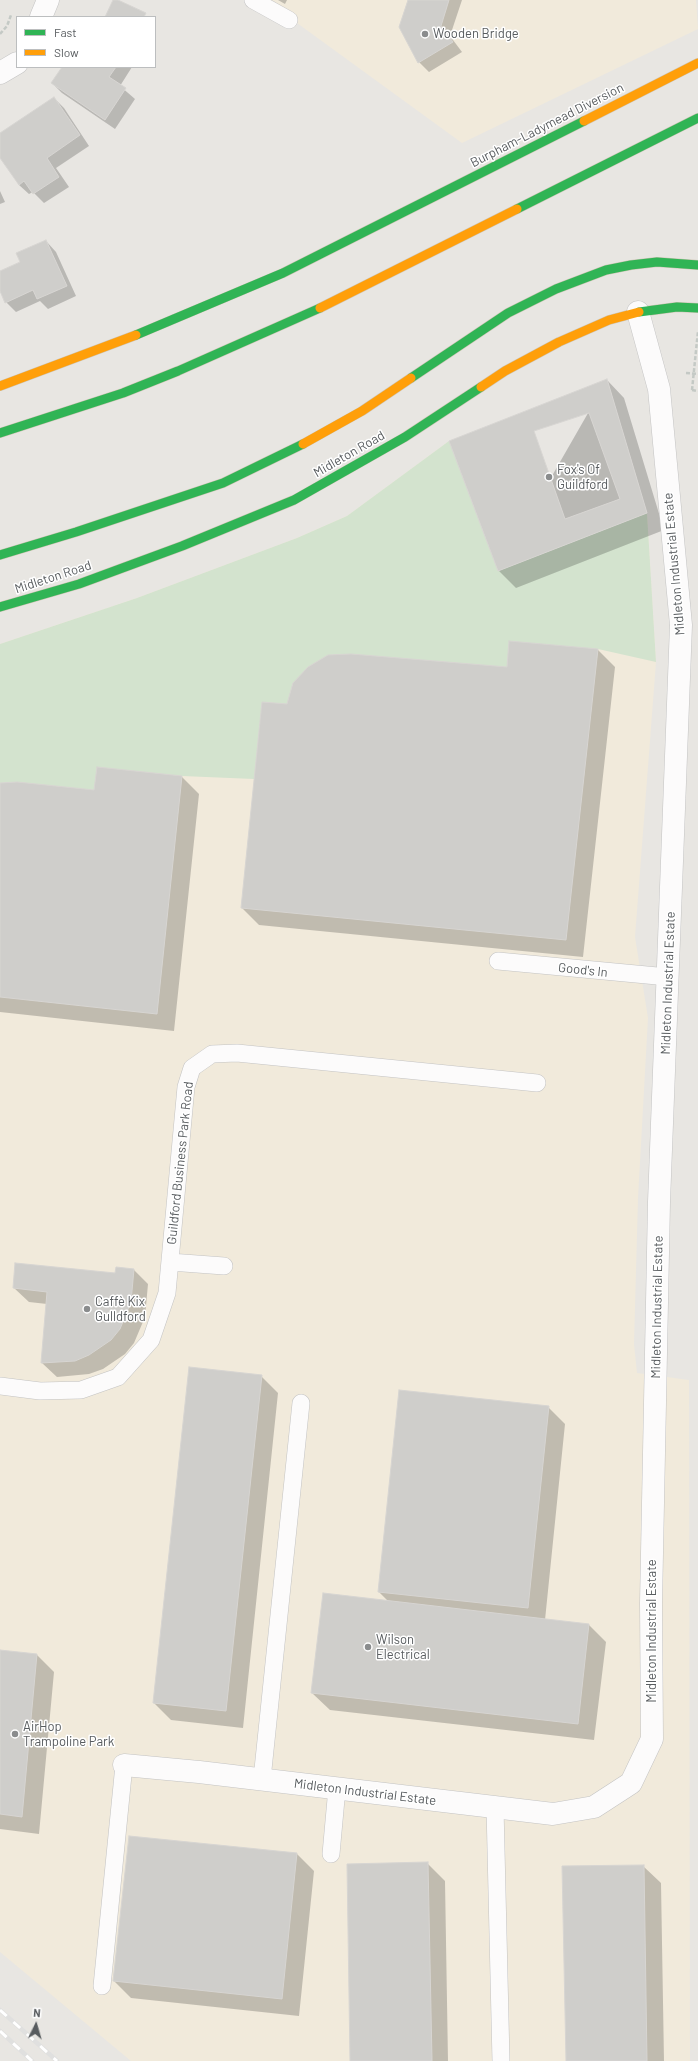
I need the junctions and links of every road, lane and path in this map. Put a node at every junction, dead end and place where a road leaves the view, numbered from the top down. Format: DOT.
graph roads {
  1 [pos="48,0"];
  2 [pos="254,0"];
  3 [pos="12,13"];
  4 [pos="41,16"];
  5 [pos="289,20"];
  6 [pos="0,34"];
  7 [pos="698,63"];
  8 [pos="16,64"];
  9 [pos="0,73"];
  10 [pos="698,118"];
  11 [pos="698,265"];
  12 [pos="698,308"];
  13 [pos="638,312"];
  14 [pos="698,331"];
  15 [pos="683,373"];
  16 [pos="698,374"];
  17 [pos="0,386"];
  18 [pos="698,391"];
  19 [pos="0,432"];
  20 [pos="0,556"];
  21 [pos="0,607"];
  22 [pos="498,961"];
  23 [pos="668,977"];
  24 [pos="537,1083"];
  25 [pos="170,1262"];
  26 [pos="224,1266"];
  27 [pos="0,1386"];
  28 [pos="301,1403"];
  29 [pos="124,1765"];
  30 [pos="262,1779"];
  31 [pos="337,1788"];
  32 [pos="495,1807"];
  33 [pos="332,1854"];
  34 [pos="102,1986"];
  35 [pos="501,2061"];
  1 -- 4 [label="street"];
  2 -- 5 [label="lane"];
  3 -- 6 [label="path"];
  7 -- 17 [label="main road, Burpham-Ladymead Diversion"];
  8 -- 9 [label="street"];
  10 -- 19 [label="main road"];
  11 -- 20 [label="main road"];
  12 -- 13 [label="main road, Midleton Road"];
  13 -- 21 [label="main road, Midleton Road"];
  13 -- 23 [label="street, Midleton Industrial Estate"];
  14 -- 18 [label="path, bridge"];
  15 -- 16 [label="path"];
  22 -- 23 [label="lane, Good's In"];
  23 -- 32 [label="street, Midleton Industrial Estate"];
  24 -- 25 [label="lane, Guildford Business Park Road"];
  25 -- 26 [label="lane"];
  25 -- 27 [label="lane, Guildford Business Park Road"];
  28 -- 30 [label="lane"];
  29 -- 30 [label="street, Midleton Industrial Estate"];
  29 -- 34 [label="lane"];
  30 -- 31 [label="street, Midleton Industrial Estate"];
  31 -- 32 [label="street, Midleton Industrial Estate"];
  31 -- 33 [label="lane"];
  32 -- 35 [label="lane"];
}
